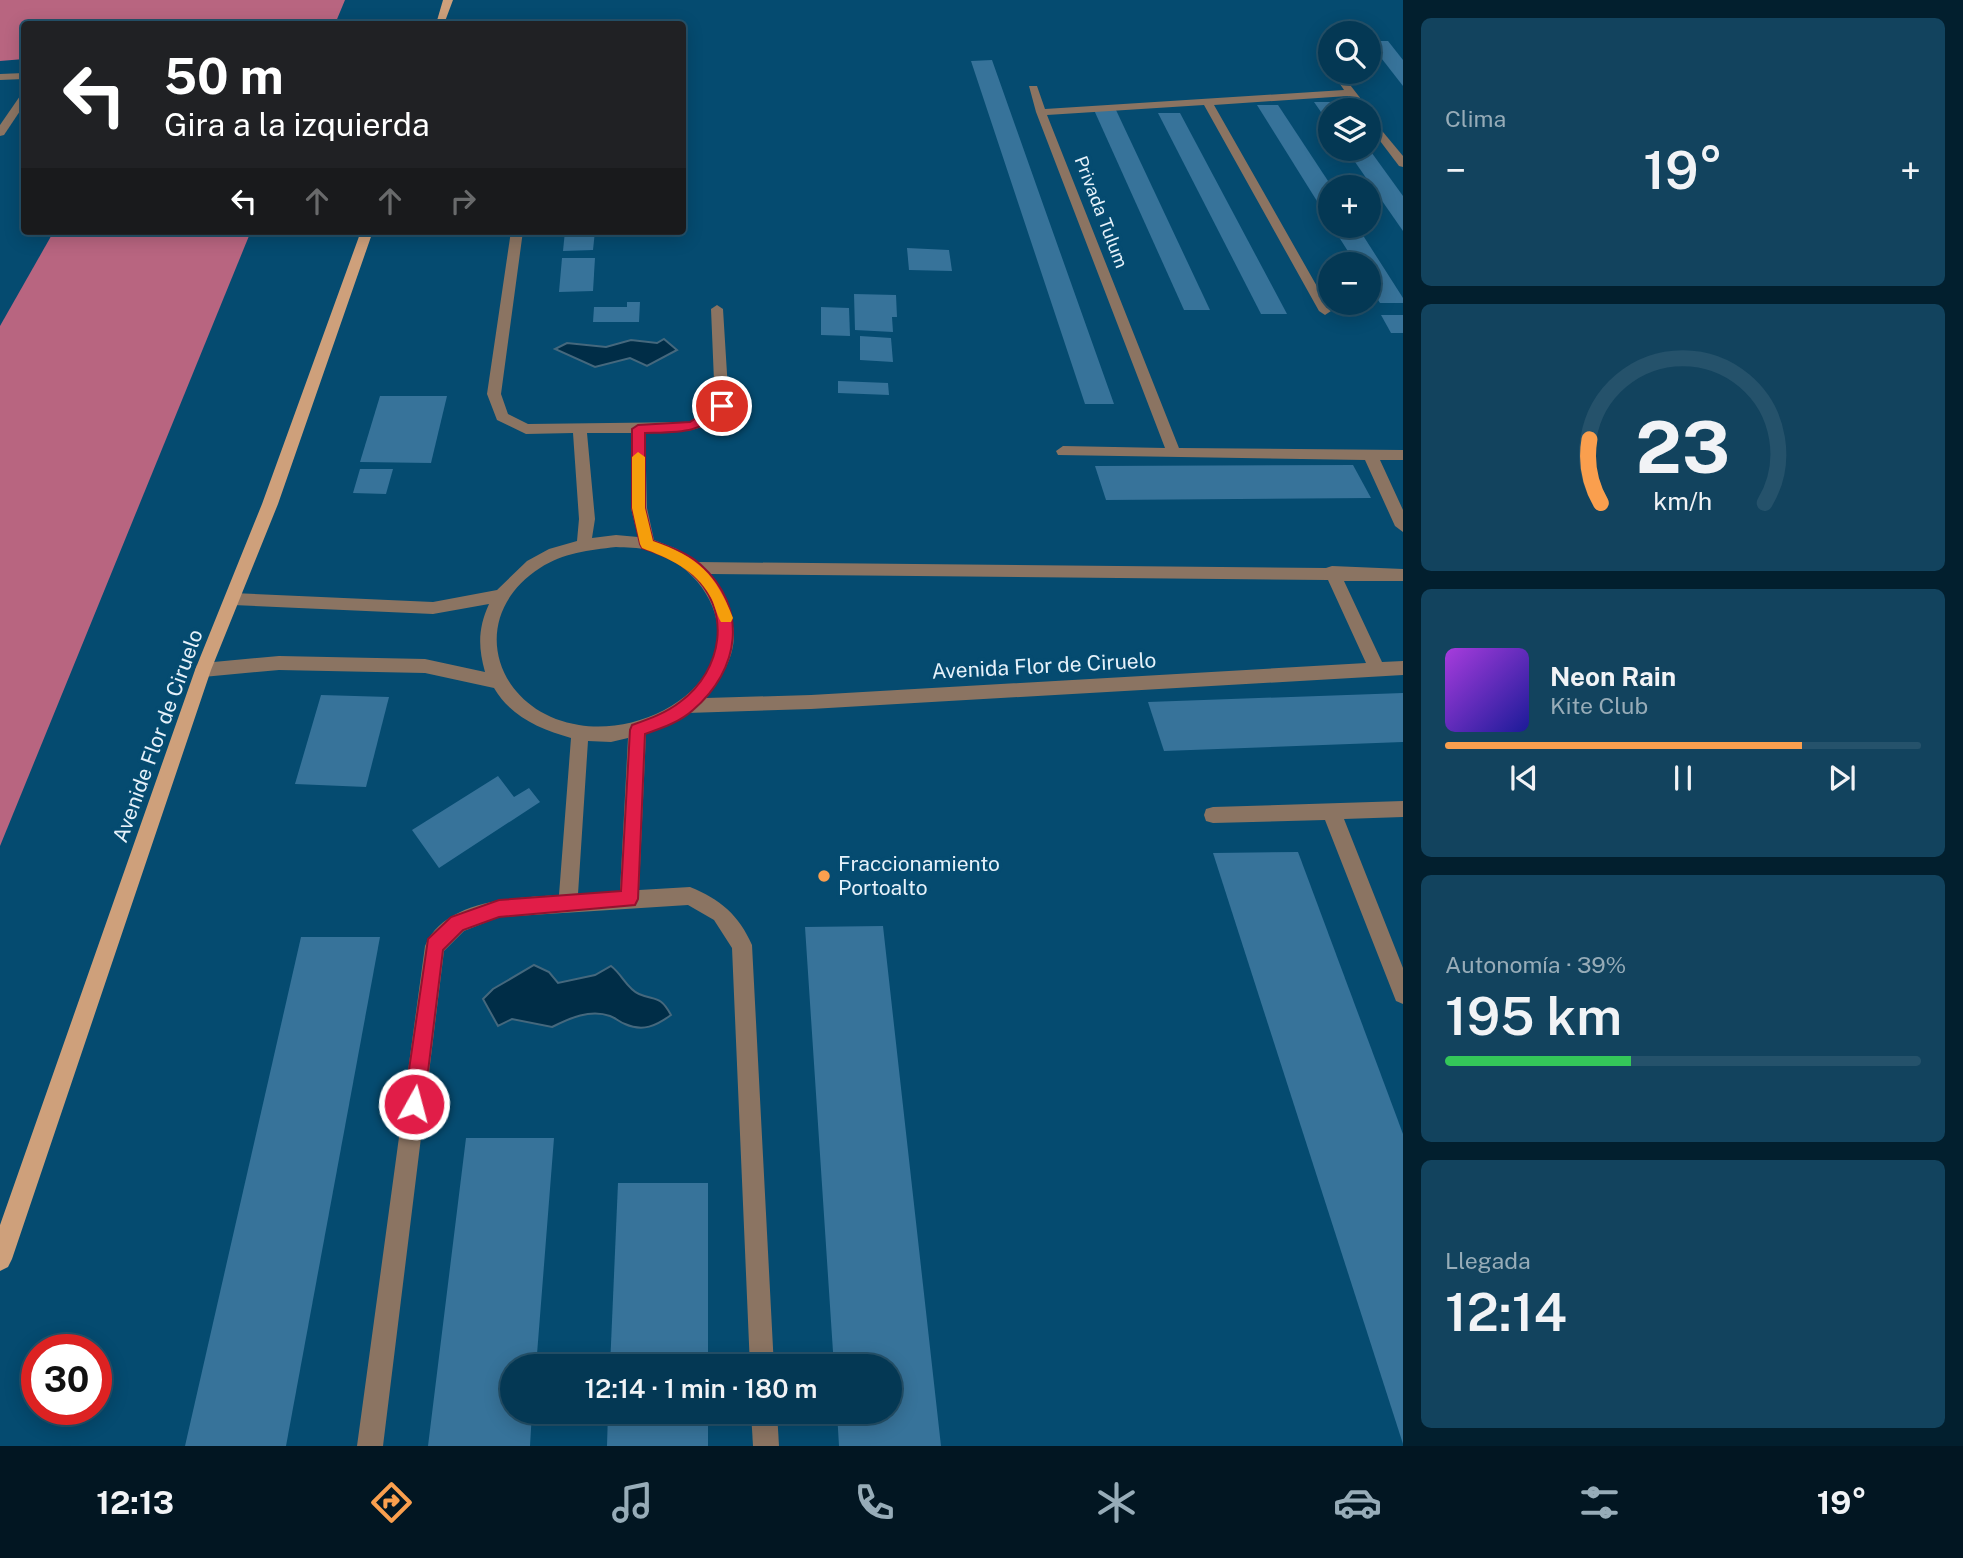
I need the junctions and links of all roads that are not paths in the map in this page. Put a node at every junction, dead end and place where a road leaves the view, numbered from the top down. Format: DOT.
graph roads {
  1 [pos="448,0"];
  2 [pos="441,21"];
  3 [pos="21,76"];
  4 [pos="0,77"];
  5 [pos="1344,84"];
  6 [pos="1033,88"];
  7 [pos="1351,93"];
  8 [pos="1355,98"];
  9 [pos="21,102"];
  10 [pos="1208,103"];
  11 [pos="1041,112"];
  12 [pos="0,133"];
  13 [pos="1381,134"];
  14 [pos="1403,164"];
  15 [pos="366,235"];
  16 [pos="516,235"];
  17 [pos="1318,299"];
  18 [pos="717,309"];
  19 [pos="638,429"];
  20 [pos="580,430"];
  21 [pos="1063,451"];
  22 [pos="1174,453"];
  23 [pos="1370,455"];
  24 [pos="1403,455"];
  25 [pos="1403,526"];
  26 [pos="584,544"];
  27 [pos="647,544"];
  28 [pos="696,568"];
  29 [pos="1332,572"];
  30 [pos="1403,575"];
  31 [pos="501,596"];
  32 [pos="233,599"];
  33 [pos="1377,668"];
  34 [pos="1403,668"];
  35 [pos="203,670"];
  36 [pos="495,681"];
  37 [pos="688,706"];
  38 [pos="638,730"];
  39 [pos="580,733"];
  40 [pos="1403,809"];
  41 [pos="1331,811"];
  42 [pos="1213,815"];
  43 [pos="629,899"];
  44 [pos="568,903"];
  45 [pos="1403,994"];
  46 [pos="0,1259"];
  47 [pos="761,1354"];
  48 [pos="765,1424"];
  49 [pos="370,1446"];
  50 [pos="766,1446"];
  1 -- 2 [label="main road"];
  3 -- 4 [label="street"];
  5 -- 7 [label="street"];
  6 -- 11 [label="street, Privada Tulum"];
  7 -- 8 [label="street"];
  7 -- 10 [label="street"];
  9 -- 12 [label="street"];
  10 -- 11 [label="street"];
  10 -- 17 [label="street"];
  11 -- 22 [label="street, Privada Tulum"];
  13 -- 14 [label="street"];
  15 -- 32 [label="main road, Avenide Flor de Ciruelo"];
  16 -- 20 [label="street"];
  18 -- 19 [label="street"];
  19 -- 20 [label="street"];
  19 -- 27 [label="street"];
  20 -- 26 [label="street"];
  21 -- 22 [label="street"];
  22 -- 23 [label="street"];
  23 -- 24 [label="street"];
  23 -- 25 [label="street"];
  26 -- 27 [label="street, Avenida Flor de Ciruelo"];
  26 -- 31 [label="street, Avenida Flor de Ciruelo"];
  27 -- 28 [label="street, Avenida Flor de Ciruelo"];
  28 -- 29 [label="street, Avenida Flor de Ciruelo"];
  28 -- 37 [label="street, Avenida Flor de Ciruelo"];
  29 -- 30 [label="street, Avenida Flor de Ciruelo"];
  29 -- 33 [label="street"];
  31 -- 32 [label="street"];
  31 -- 36 [label="street, Avenida Flor de Ciruelo"];
  32 -- 35 [label="main road, Avenide Flor de Ciruelo"];
  33 -- 34 [label="street, Avenida Flor de Ciruelo"];
  33 -- 37 [label="street, Avenida Flor de Ciruelo"];
  35 -- 36 [label="street"];
  35 -- 46 [label="main road, Avenide Flor de Ciruelo"];
  36 -- 39 [label="street, Avenida Flor de Ciruelo"];
  37 -- 38 [label="street, Avenida Flor de Ciruelo"];
  38 -- 39 [label="street, Avenida Flor de Ciruelo"];
  38 -- 43 [label="street"];
  39 -- 44 [label="street"];
  40 -- 41 [label="street"];
  41 -- 42 [label="street"];
  41 -- 45 [label="street"];
  43 -- 44 [label="street"];
  43 -- 47 [label="street"];
  44 -- 49 [label="street"];
  48 -- 50 [label="street"];
}
